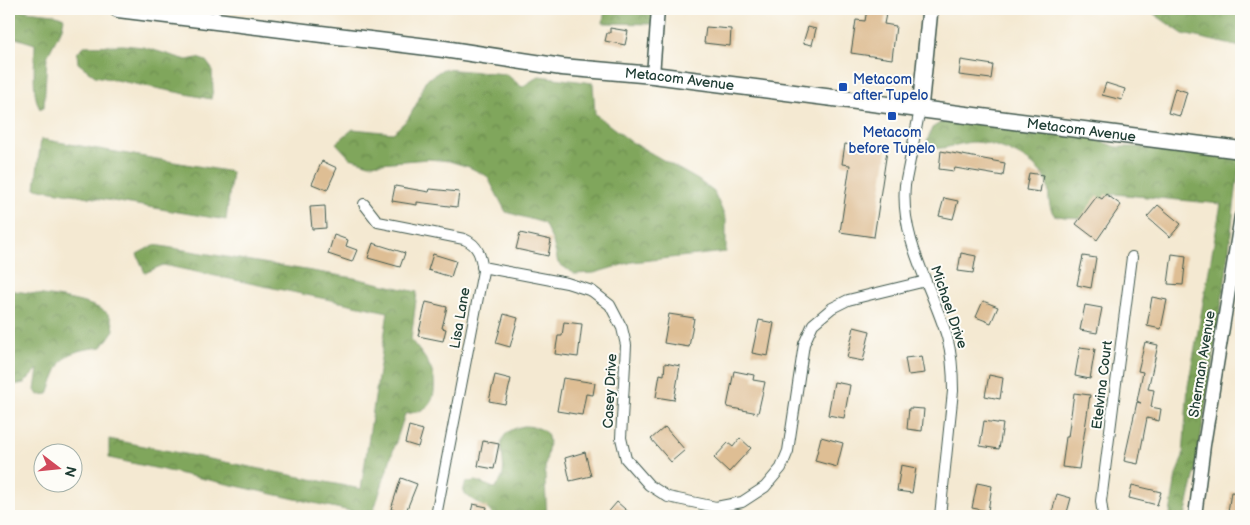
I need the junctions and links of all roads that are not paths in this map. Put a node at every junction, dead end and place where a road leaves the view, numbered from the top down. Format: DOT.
graph roads {
  1 [pos="118,9"];
  2 [pos="658,9"];
  3 [pos="930,9"];
  4 [pos="215,15"];
  5 [pos="653,75"];
  6 [pos="920,109"];
  7 [pos="1241,150"];
  8 [pos="364,204"];
  9 [pos="1241,216"];
  10 [pos="1132,257"];
  11 [pos="482,267"];
  12 [pos="926,281"];
  13 [pos="436,516"];
  14 [pos="940,516"];
  15 [pos="1103,516"];
  16 [pos="1195,516"];
  1 -- 4 [label="main road, Metacom Avenue"];
  2 -- 5 [label="street"];
  3 -- 6 [label="main road"];
  4 -- 5 [label="main road, Metacom Avenue"];
  5 -- 6 [label="main road, Metacom Avenue"];
  6 -- 7 [label="main road, Metacom Avenue"];
  6 -- 12 [label="street, Michael Drive"];
  8 -- 11 [label="street, Lisa Lane"];
  9 -- 16 [label="street, Sherman Avenue"];
  10 -- 15 [label="street, Etelvina Court"];
  11 -- 12 [label="street, Casey Drive"];
  11 -- 13 [label="street, Lisa Lane"];
  12 -- 14 [label="street, Michael Drive"];
}
